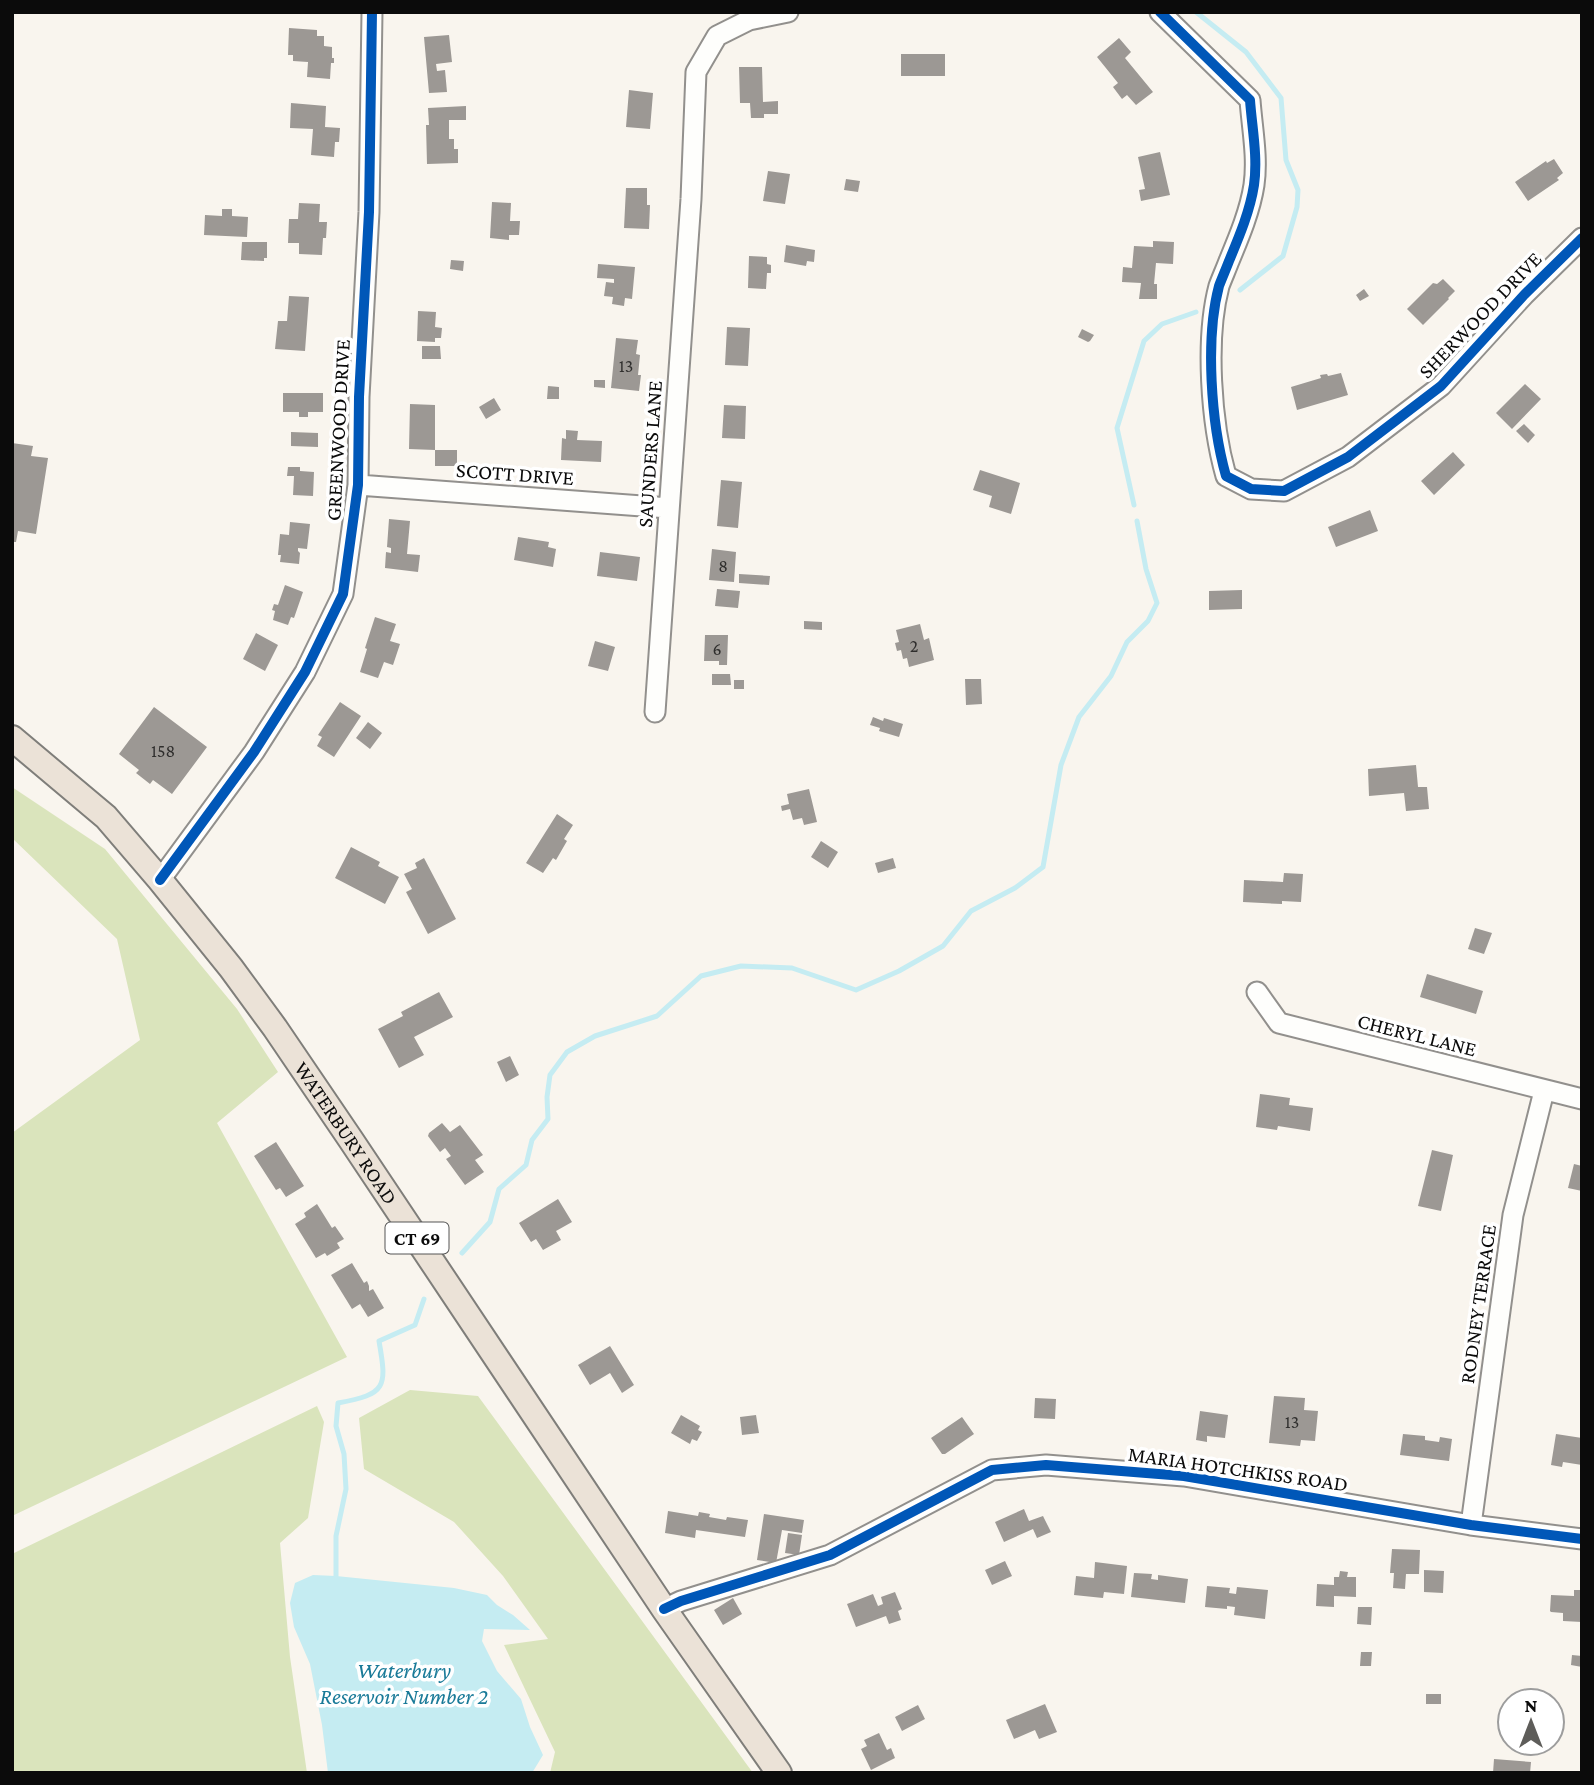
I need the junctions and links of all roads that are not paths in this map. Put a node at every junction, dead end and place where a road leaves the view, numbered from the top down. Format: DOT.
graph roads {
  1 [pos="372,12"];
  2 [pos="788,12"];
  3 [pos="1160,12"];
  4 [pos="1582,238"];
  5 [pos="358,485"];
  6 [pos="669,509"];
  7 [pos="655,712"];
  8 [pos="12,738"];
  9 [pos="160,880"];
  10 [pos="1257,992"];
  11 [pos="1544,1091"];
  12 [pos="1582,1099"];
  13 [pos="1471,1525"];
  14 [pos="1582,1539"];
  15 [pos="664,1609"];
  16 [pos="779,1773"];
  1 -- 5 [label="street, GREENWOOD DRIVE"];
  2 -- 6 [label="street, SAUNDERS LANE"];
  3 -- 4 [label="street, SHERWOOD DRIVE"];
  5 -- 6 [label="street, SCOTT DRIVE"];
  5 -- 9 [label="street, GREENWOOD DRIVE"];
  6 -- 7 [label="street, SAUNDERS LANE"];
  8 -- 9 [label="main road, WATERBURY ROAD / CT 69"];
  9 -- 15 [label="main road, WATERBURY ROAD / CT 69"];
  10 -- 11 [label="street, CHERYL LANE"];
  11 -- 12 [label="street, CHERYL LANE"];
  11 -- 13 [label="street, RODNEY TERRACE"];
  13 -- 14 [label="street, MARIA HOTCHKISS ROAD"];
  13 -- 15 [label="street, MARIA HOTCHKISS ROAD"];
  15 -- 16 [label="main road, WATERBURY ROAD / CT 69"];
}
